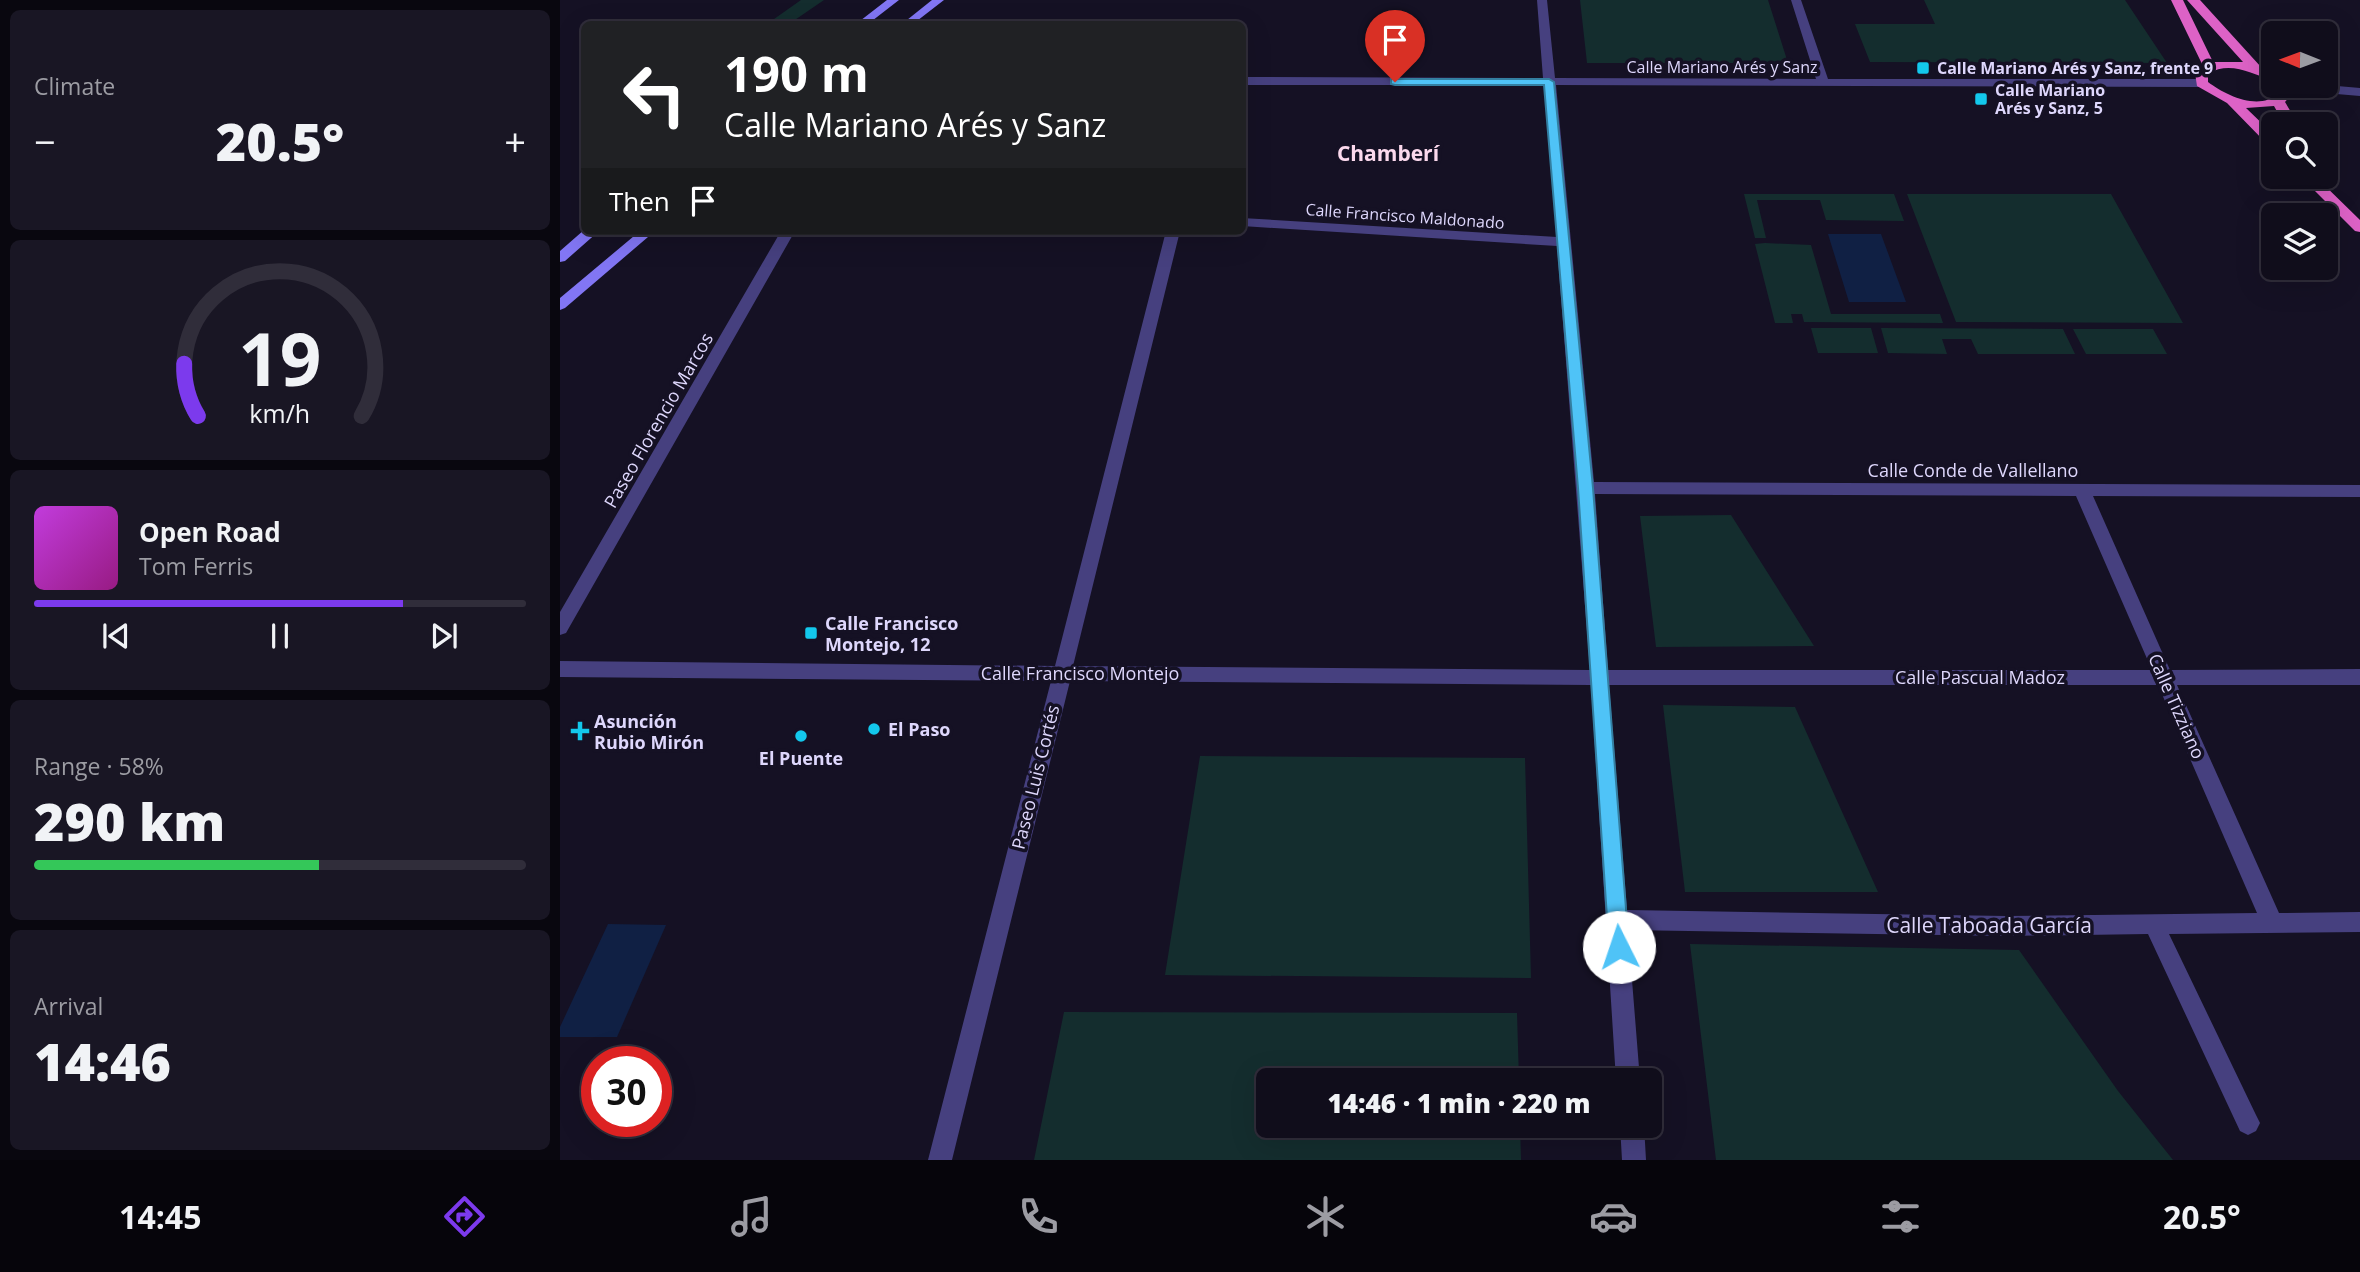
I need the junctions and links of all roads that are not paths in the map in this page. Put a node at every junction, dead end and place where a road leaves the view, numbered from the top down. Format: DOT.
graph roads {
  1 [pos="894,0"];
  2 [pos="939,0"];
  3 [pos="1542,0"];
  4 [pos="1796,0"];
  5 [pos="2177,0"];
  6 [pos="2193,0"];
  7 [pos="865,21"];
  8 [pos="911,21"];
  9 [pos="2209,66"];
  10 [pos="2256,68"];
  11 [pos="2261,70"];
  12 [pos="1246,81"];
  13 [pos="1549,82"];
  14 [pos="2202,83"];
  15 [pos="1824,84"];
  16 [pos="2338,90"];
  17 [pos="2360,92"];
  18 [pos="2281,98"];
  19 [pos="2232,101"];
  20 [pos="2278,101"];
  21 [pos="2284,112"];
  22 [pos="2261,130"];
  23 [pos="2320,189"];
  24 [pos="2335,189"];
  25 [pos="1246,222"];
  26 [pos="2360,227"];
  27 [pos="588,235"];
  28 [pos="643,235"];
  29 [pos="786,235"];
  30 [pos="1172,235"];
  31 [pos="1564,242"];
  32 [pos="560,258"];
  33 [pos="560,305"];
  34 [pos="1586,488"];
  35 [pos="2082,490"];
  36 [pos="2360,491"];
  37 [pos="560,628"];
  38 [pos="560,669"];
  39 [pos="1061,673"];
  40 [pos="1599,677"];
  41 [pos="2164,677"];
  42 [pos="2360,677"];
  43 [pos="1618,920"];
  44 [pos="2272,922"];
  45 [pos="2360,922"];
  46 [pos="2154,925"];
  47 [pos="1628,1068"];
  48 [pos="2248,1123"];
  49 [pos="1633,1138"];
  50 [pos="940,1160"];
  51 [pos="1634,1160"];
  1 -- 7 [label="main road"];
  2 -- 8 [label="main road"];
  3 -- 13 [label="street"];
  4 -- 15 [label="street"];
  5 -- 9 [label="highway"];
  6 -- 10 [label="highway"];
  9 -- 10 [label="highway"];
  9 -- 14 [label="highway"];
  10 -- 11 [label="highway"];
  12 -- 13 [label="street, Calle Mariano Arés y Sanz"];
  13 -- 15 [label="street, Calle Mariano Arés y Sanz"];
  13 -- 31 [label="street"];
  14 -- 15 [label="street, Calle Mariano Arés y Sanz"];
  14 -- 19 [label="highway"];
  16 -- 17 [label="street"];
  18 -- 20 [label="highway"];
  19 -- 20 [label="highway"];
  19 -- 22 [label="highway"];
  20 -- 21 [label="highway"];
  23 -- 26 [label="highway"];
  24 -- 26 [label="highway"];
  25 -- 31 [label="street, Calle Francisco Maldonado"];
  27 -- 32 [label="main road"];
  28 -- 33 [label="main road"];
  29 -- 37 [label="street, Paseo Florencio Marcos"];
  30 -- 39 [label="street, Paseo Luis Cortés"];
  31 -- 34 [label="street"];
  34 -- 35 [label="street, Calle Conde de Vallellano"];
  34 -- 40 [label="street"];
  35 -- 36 [label="street, Calle Conde de Vallellano"];
  35 -- 41 [label="street, Calle Tizziano"];
  38 -- 39 [label="street, Calle Francisco Montejo"];
  39 -- 40 [label="street, Calle Francisco Montejo"];
  39 -- 50 [label="street, Paseo Luis Cortés"];
  40 -- 41 [label="street, Calle Pascual Madoz"];
  40 -- 43 [label="street"];
  41 -- 42 [label="street, Calle Pascual Madoz"];
  41 -- 44 [label="street, Calle Tizziano"];
  43 -- 46 [label="street, Calle Taboada García"];
  43 -- 47 [label="street"];
  44 -- 45 [label="street, Calle Taboada García"];
  44 -- 46 [label="street, Calle Taboada García"];
  46 -- 48 [label="street"];
  49 -- 51 [label="street"];
}
